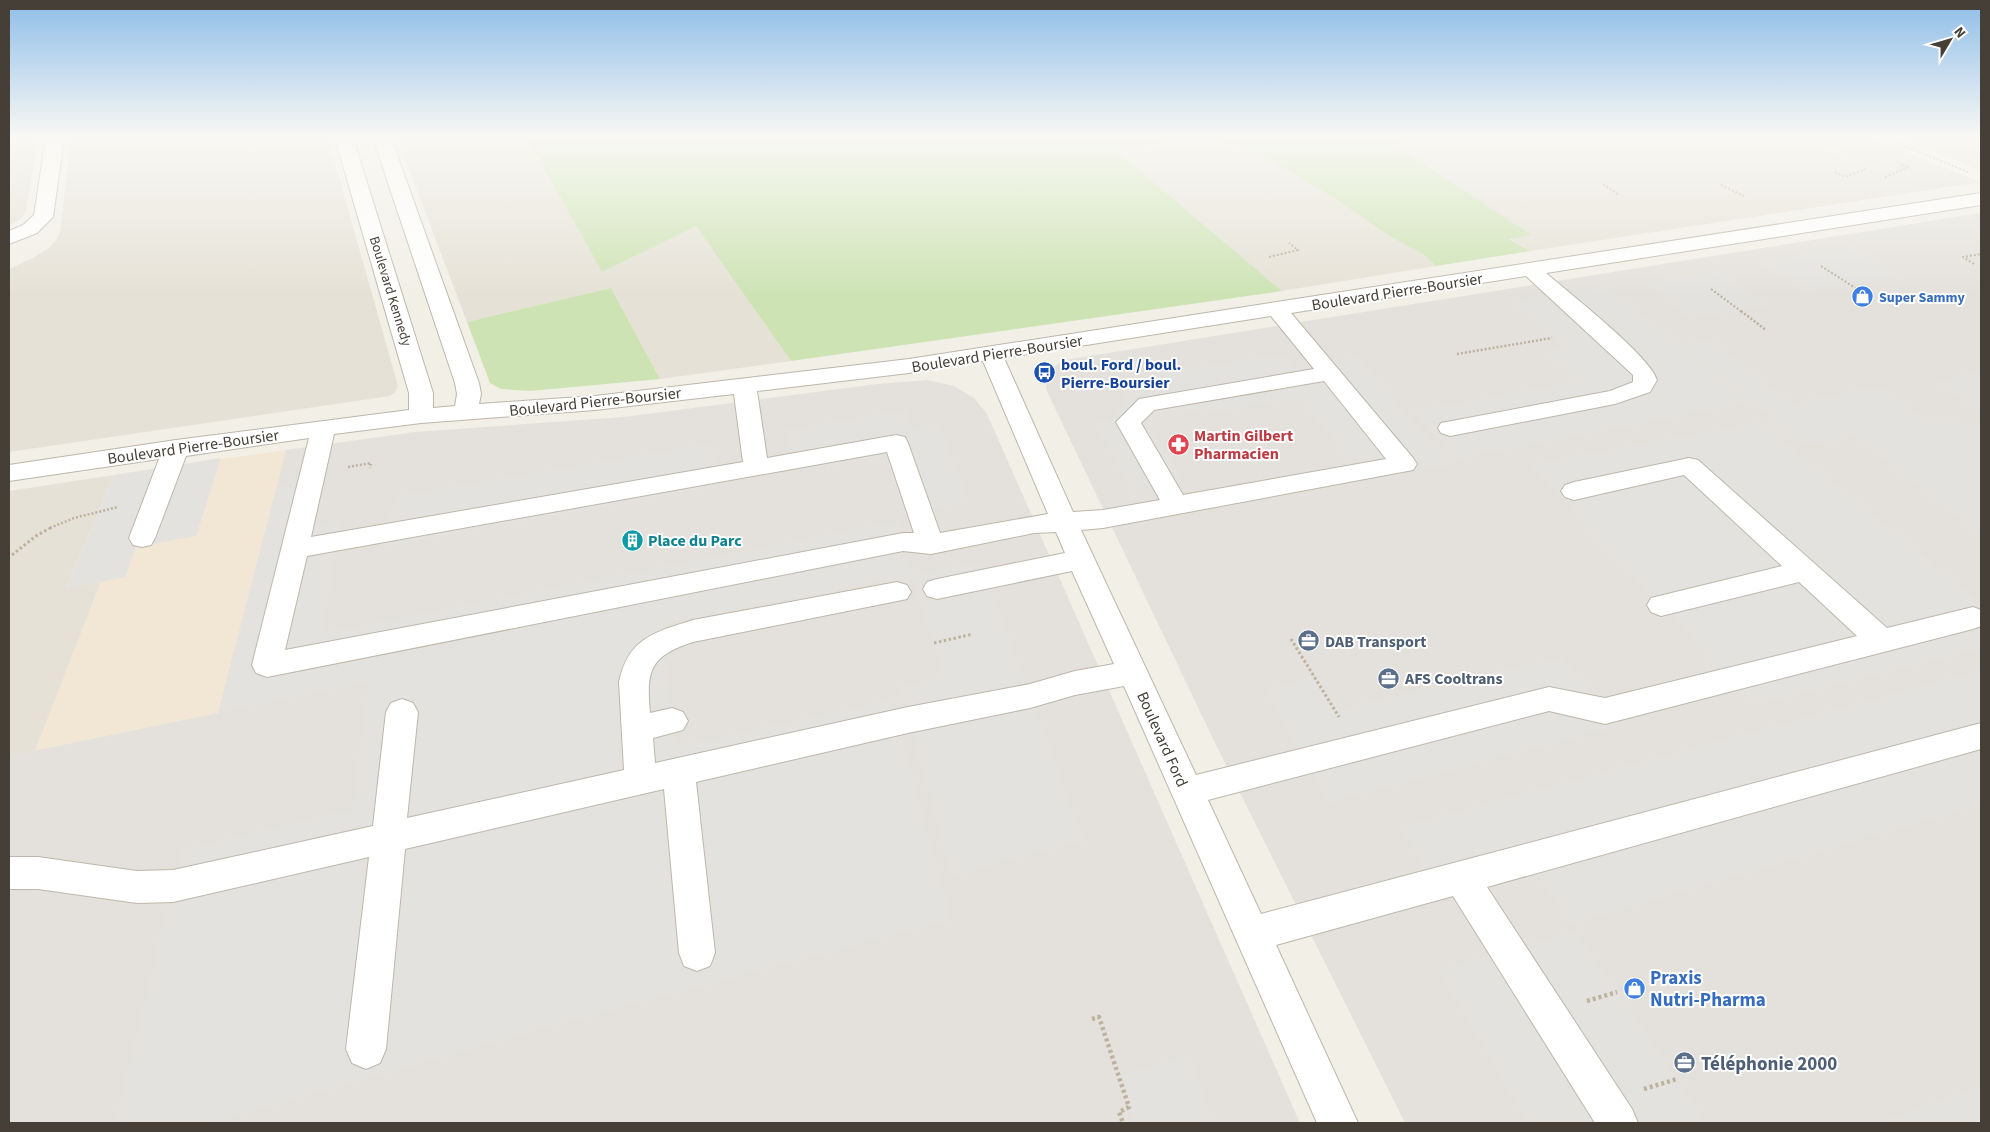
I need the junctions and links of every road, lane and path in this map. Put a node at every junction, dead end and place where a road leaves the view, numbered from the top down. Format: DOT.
graph roads {
  1 [pos="47,191"];
  2 [pos="360,191"];
  3 [pos="401,191"];
  4 [pos="1613,191"];
  5 [pos="1733,191"];
  6 [pos="402,195"];
  7 [pos="1619,195"];
  8 [pos="1744,196"];
  9 [pos="1981,199"];
  10 [pos="364,204"];
  11 [pos="9,238"];
  12 [pos="1289,243"];
  13 [pos="1981,254"];
  14 [pos="1269,257"];
  15 [pos="1974,264"];
  16 [pos="1821,266"];
  17 [pos="1531,270"];
  18 [pos="1711,289"];
  19 [pos="1857,289"];
  20 [pos="1277,309"];
  21 [pos="1766,330"];
  22 [pos="1552,338"];
  23 [pos="991,354"];
  24 [pos="1456,354"];
  25 [pos="1330,373"];
  26 [pos="745,386"];
  27 [pos="466,412"];
  28 [pos="421,416"];
  29 [pos="323,428"];
  30 [pos="1450,428"];
  31 [pos="176,448"];
  32 [pos="344,468"];
  33 [pos="370,468"];
  34 [pos="756,468"];
  35 [pos="9,473"];
  36 [pos="1574,491"];
  37 [pos="157,500"];
  38 [pos="1176,505"];
  39 [pos="1065,522"];
  40 [pos="142,538"];
  41 [pos="931,544"];
  42 [pos="295,549"];
  43 [pos="12,555"];
  44 [pos="1081,559"];
  45 [pos="1804,571"];
  46 [pos="937,589"];
  47 [pos="897,592"];
  48 [pos="1661,605"];
  49 [pos="1973,618"];
  50 [pos="973,634"];
  51 [pos="1291,639"];
  52 [pos="1882,641"];
  53 [pos="934,642"];
  54 [pos="1133,673"];
  55 [pos="1334,710"];
  56 [pos="402,712"];
  57 [pos="672,721"];
  58 [pos="636,729"];
  59 [pos="1981,736"];
  60 [pos="679,772"];
  61 [pos="640,781"];
  62 [pos="1186,792"];
  63 [pos="389,838"];
  64 [pos="9,873"];
  65 [pos="1461,878"];
  66 [pos="1251,934"];
  67 [pos="697,953"];
  68 [pos="1092,1018"];
  69 [pos="366,1049"];
  70 [pos="1123,1123"];
  71 [pos="1338,1123"];
  72 [pos="1618,1123"];
  1 -- 11 [label="street"];
  2 -- 10 [label="street, Boulevard Kennedy"];
  3 -- 6 [label="street"];
  4 -- 7 [label="path"];
  5 -- 8 [label="path"];
  6 -- 10 [label="street"];
  6 -- 27 [label="street"];
  9 -- 17 [label="street, Boulevard Pierre-Boursier"];
  10 -- 28 [label="street, Boulevard Kennedy"];
  12 -- 14 [label="path"];
  13 -- 15 [label="path"];
  16 -- 19 [label="path"];
  17 -- 20 [label="street, Boulevard Pierre-Boursier"];
  17 -- 30 [label="street"];
  18 -- 21 [label="path"];
  20 -- 23 [label="street, Boulevard Pierre-Boursier"];
  20 -- 25 [label="street"];
  22 -- 24 [label="path"];
  23 -- 26 [label="street, Boulevard Pierre-Boursier"];
  23 -- 39 [label="street, Boulevard Ford"];
  25 -- 38 [label="street"];
  25 -- 38 [label="street"];
  26 -- 27 [label="street, Boulevard Pierre-Boursier"];
  26 -- 34 [label="street"];
  27 -- 28 [label="street, Boulevard Pierre-Boursier"];
  28 -- 29 [label="street, Boulevard Pierre-Boursier"];
  29 -- 31 [label="street, Boulevard Pierre-Boursier"];
  29 -- 42 [label="street"];
  31 -- 35 [label="street, Boulevard Pierre-Boursier"];
  31 -- 37 [label="street"];
  32 -- 33 [label="path"];
  34 -- 41 [label="street"];
  34 -- 42 [label="street"];
  36 -- 45 [label="street"];
  37 -- 40 [label="street"];
  37 -- 43 [label="path"];
  38 -- 39 [label="street"];
  39 -- 41 [label="street"];
  39 -- 44 [label="street, Boulevard Ford"];
  41 -- 42 [label="street"];
  44 -- 46 [label="street"];
  44 -- 54 [label="street, Boulevard Ford"];
  45 -- 48 [label="street"];
  45 -- 52 [label="street"];
  47 -- 58 [label="street"];
  49 -- 52 [label="street"];
  50 -- 53 [label="path"];
  51 -- 55 [label="path"];
  52 -- 62 [label="street"];
  54 -- 60 [label="street"];
  54 -- 62 [label="street, Boulevard Ford"];
  56 -- 63 [label="street"];
  57 -- 58 [label="street"];
  58 -- 61 [label="street"];
  59 -- 65 [label="street"];
  60 -- 61 [label="street"];
  60 -- 67 [label="street"];
  61 -- 63 [label="street"];
  62 -- 66 [label="street, Boulevard Ford"];
  63 -- 64 [label="street"];
  63 -- 69 [label="street"];
  65 -- 66 [label="street"];
  65 -- 72 [label="street"];
  66 -- 71 [label="street, Boulevard Ford"];
  68 -- 70 [label="path"];
}
